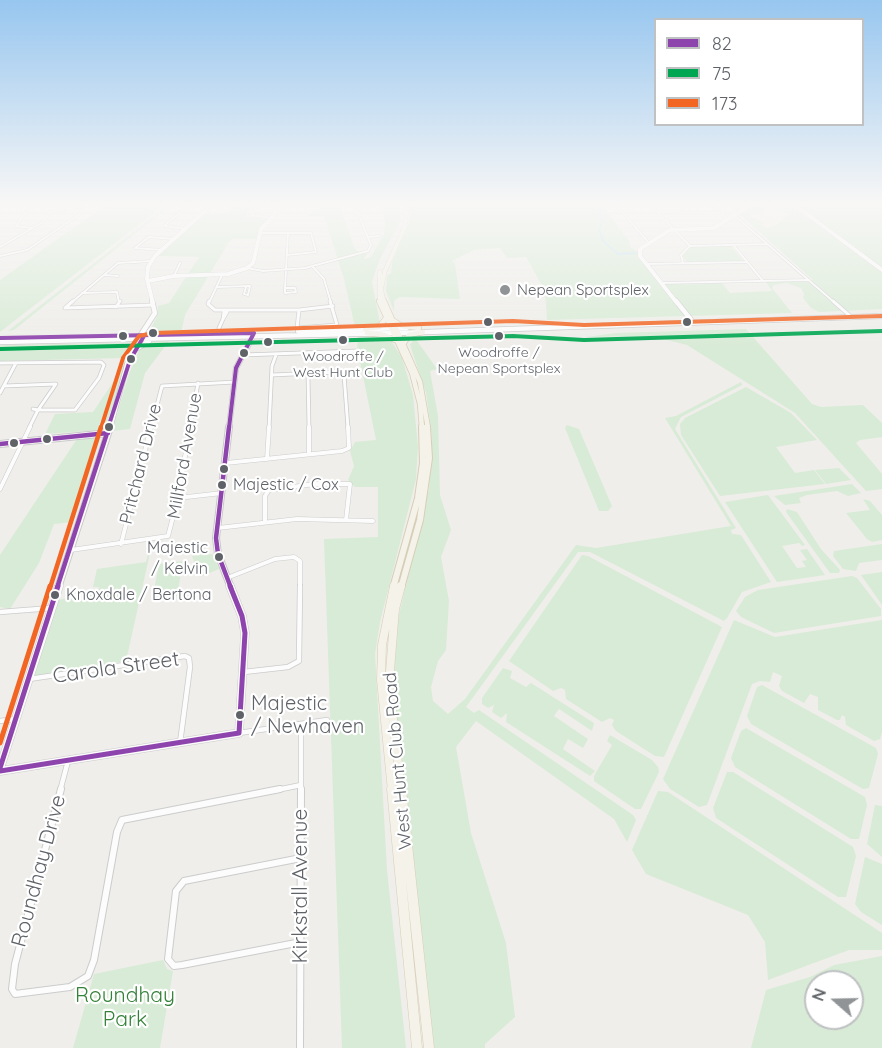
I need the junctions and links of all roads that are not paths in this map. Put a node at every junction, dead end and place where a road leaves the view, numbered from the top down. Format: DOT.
graph roads {
  1 [pos="20,252"];
  2 [pos="160,252"];
  3 [pos="255,252"];
  4 [pos="287,252"];
  5 [pos="314,252"];
  6 [pos="367,252"];
  7 [pos="391,252"];
  8 [pos="395,252"];
  9 [pos="641,252"];
  10 [pos="684,252"];
  11 [pos="739,252"];
  12 [pos="777,252"];
  13 [pos="858,252"];
  14 [pos="287,255"];
  15 [pos="0,256"];
  16 [pos="4,256"];
  17 [pos="151,261"];
  18 [pos="0,262"];
  19 [pos="747,262"];
  20 [pos="180,263"];
  21 [pos="683,263"];
  22 [pos="646,264"];
  23 [pos="313,267"];
  24 [pos="247,268"];
  25 [pos="286,270"];
  26 [pos="882,270"];
  27 [pos="104,275"];
  28 [pos="222,275"];
  29 [pos="118,276"];
  30 [pos="174,276"];
  31 [pos="810,279"];
  32 [pos="763,280"];
  33 [pos="148,281"];
  34 [pos="661,283"];
  35 [pos="218,287"];
  36 [pos="246,287"];
  37 [pos="285,288"];
  38 [pos="82,293"];
  39 [pos="154,305"];
  40 [pos="333,306"];
  41 [pos="116,308"];
  42 [pos="299,310"];
  43 [pos="225,312"];
  44 [pos="849,315"];
  45 [pos="882,315"];
  46 [pos="386,318"];
  47 [pos="691,320"];
  48 [pos="393,321"];
  49 [pos="219,328"];
  50 [pos="421,330"];
  51 [pos="366,331"];
  52 [pos="396,334"];
  53 [pos="253,335"];
  54 [pos="140,338"];
  55 [pos="0,340"];
  56 [pos="12,340"];
  57 [pos="121,340"];
  58 [pos="153,340"];
  59 [pos="134,348"];
  60 [pos="356,351"];
  61 [pos="242,355"];
  62 [pos="276,355"];
  63 [pos="0,363"];
  64 [pos="16,363"];
  65 [pos="308,374"];
  66 [pos="272,375"];
  67 [pos="235,382"];
  68 [pos="198,383"];
  69 [pos="4,386"];
  70 [pos="0,393"];
  71 [pos="33,409"];
  72 [pos="38,410"];
  73 [pos="108,433"];
  74 [pos="22,440"];
  75 [pos="0,442"];
  76 [pos="309,454"];
  77 [pos="267,459"];
  78 [pos="226,463"];
  79 [pos="0,489"];
  80 [pos="222,493"];
  81 [pos="178,498"];
  82 [pos="346,520"];
  83 [pos="373,521"];
  84 [pos="265,522"];
  85 [pos="217,528"];
  86 [pos="121,544"];
  87 [pos="70,550"];
  88 [pos="227,578"];
  89 [pos="52,608"];
  90 [pos="0,612"];
  91 [pos="244,672"];
  92 [pos="28,679"];
  93 [pos="15,719"];
  94 [pos="327,720"];
  95 [pos="0,721"];
  96 [pos="301,724"];
  97 [pos="239,734"];
  98 [pos="179,744"];
  99 [pos="68,761"];
  100 [pos="0,770"];
  101 [pos="301,785"];
  102 [pos="301,858"];
  103 [pos="301,942"];
  104 [pos="300,1048"];
  105 [pos="417,1048"];
  106 [pos="429,1048"];
  1 -- 16 [label="street"];
  2 -- 17 [label="street"];
  3 -- 24 [label="street"];
  4 -- 14 [label="street"];
  5 -- 14 [label="street"];
  6 -- 23 [label="street"];
  7 -- 46 [label="main road, West Hunt Club Road"];
  8 -- 48 [label="main road, West Hunt Club Road"];
  9 -- 22 [label="street"];
  10 -- 21 [label="street"];
  11 -- 19 [label="street"];
  12 -- 31 [label="street"];
  13 -- 26 [label="street"];
  14 -- 25 [label="street"];
  15 -- 16 [label="street"];
  16 -- 18 [label="street"];
  17 -- 27 [label="street"];
  17 -- 33 [label="street"];
  19 -- 21 [label="street"];
  19 -- 32 [label="street"];
  20 -- 30 [label="street"];
  21 -- 22 [label="street"];
  22 -- 34 [label="street"];
  23 -- 25 [label="street"];
  23 -- 40 [label="street"];
  24 -- 25 [label="street"];
  24 -- 28 [label="street"];
  25 -- 37 [label="street"];
  27 -- 29 [label="street"];
  27 -- 38 [label="street"];
  28 -- 30 [label="street"];
  28 -- 35 [label="street"];
  30 -- 33 [label="street"];
  31 -- 32 [label="street"];
  31 -- 44 [label="street"];
  32 -- 34 [label="street"];
  33 -- 39 [label="street"];
  34 -- 47 [label="street"];
  35 -- 36 [label="street"];
  35 -- 43 [label="street"];
  38 -- 41 [label="street"];
  38 -- 41 [label="street"];
  39 -- 41 [label="street"];
  39 -- 54 [label="street"];
  40 -- 42 [label="street"];
  40 -- 42 [label="street"];
  42 -- 43 [label="street"];
  43 -- 49 [label="street"];
  44 -- 45 [label="street"];
  44 -- 47 [label="street"];
  45 -- 47 [label="street"];
  46 -- 51 [label="main road"];
  46 -- 52 [label="main road, West Hunt Club Road"];
  47 -- 50 [label="street"];
  48 -- 50 [label="main road"];
  48 -- 52 [label="main road, West Hunt Club Road"];
  50 -- 52 [label="street"];
  50 -- 52 [label="main road"];
  51 -- 52 [label="street"];
  51 -- 52 [label="main road"];
  51 -- 53 [label="street"];
  52 -- 105 [label="main road, West Hunt Club Road"];
  52 -- 106 [label="main road, West Hunt Club Road"];
  53 -- 54 [label="street"];
  53 -- 58 [label="street"];
  53 -- 61 [label="street"];
  54 -- 56 [label="street"];
  54 -- 57 [label="street"];
  54 -- 58 [label="street"];
  54 -- 59 [label="street"];
  55 -- 56 [label="street"];
  56 -- 57 [label="street"];
  57 -- 59 [label="street"];
  58 -- 59 [label="street"];
  59 -- 73 [label="street"];
  60 -- 62 [label="street"];
  61 -- 62 [label="street"];
  61 -- 67 [label="street"];
  62 -- 66 [label="street"];
  63 -- 64 [label="street"];
  64 -- 69 [label="street"];
  64 -- 72 [label="street"];
  65 -- 66 [label="street"];
  65 -- 76 [label="street"];
  65 -- 76 [label="street"];
  66 -- 77 [label="street"];
  67 -- 68 [label="street, Pritchard Drive"];
  67 -- 78 [label="street"];
  68 -- 81 [label="street, Millford Avenue"];
  68 -- 86 [label="street, Pritchard Drive"];
  69 -- 70 [label="street"];
  69 -- 72 [label="street"];
  71 -- 72 [label="street"];
  72 -- 74 [label="street"];
  73 -- 74 [label="street"];
  73 -- 87 [label="street"];
  74 -- 75 [label="street"];
  74 -- 79 [label="street"];
  76 -- 77 [label="street"];
  77 -- 78 [label="street"];
  78 -- 80 [label="street"];
  80 -- 81 [label="street"];
  80 -- 85 [label="street"];
  81 -- 86 [label="street, Millford Avenue"];
  82 -- 83 [label="street"];
  82 -- 84 [label="street"];
  82 -- 84 [label="street"];
  84 -- 85 [label="street"];
  85 -- 88 [label="street"];
  86 -- 87 [label="street, Millford Avenue"];
  87 -- 89 [label="street"];
  88 -- 91 [label="street"];
  88 -- 91 [label="street"];
  89 -- 90 [label="street"];
  89 -- 92 [label="street"];
  91 -- 97 [label="street"];
  92 -- 93 [label="street"];
  92 -- 98 [label="street, Carola Street"];
  93 -- 95 [label="street"];
  93 -- 100 [label="street"];
  94 -- 96 [label="street"];
  96 -- 97 [label="street"];
  96 -- 101 [label="street, Kirkstall Avenue"];
  97 -- 98 [label="street"];
  98 -- 99 [label="street"];
  99 -- 100 [label="street"];
  99 -- 101 [label="street, Roundhay Drive"];
  101 -- 102 [label="street, Kirkstall Avenue"];
  102 -- 103 [label="street, Kirkstall Avenue"];
  102 -- 103 [label="street"];
  103 -- 104 [label="street, Kirkstall Avenue"];
}
